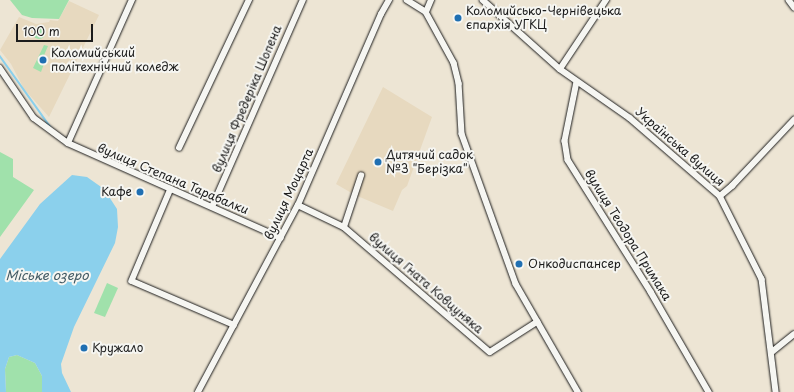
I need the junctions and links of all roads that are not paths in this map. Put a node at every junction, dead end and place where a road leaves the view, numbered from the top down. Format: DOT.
graph roads {
  1 [pos="132,0"];
  2 [pos="248,0"];
  3 [pos="302,0"];
  4 [pos="389,0"];
  5 [pos="407,0"];
  6 [pos="431,0"];
  7 [pos="483,0"];
  8 [pos="606,0"];
  9 [pos="789,0"];
  10 [pos="794,6"];
  11 [pos="426,12"];
  12 [pos="0,68"];
  13 [pos="560,69"];
  14 [pos="577,82"];
  15 [pos="794,120"];
  16 [pos="68,143"];
  17 [pos="179,148"];
  18 [pos="361,176"];
  19 [pos="171,189"];
  20 [pos="720,196"];
  21 [pos="298,205"];
  22 [pos="212,207"];
  23 [pos="344,227"];
  24 [pos="281,238"];
  25 [pos="537,322"];
  26 [pos="234,325"];
  27 [pos="794,334"];
  28 [pos="772,352"];
  29 [pos="198,392"];
  30 [pos="578,392"];
  31 [pos="709,392"];
  32 [pos="776,392"];
  1 -- 16 [label="street"];
  2 -- 17 [label="street"];
  3 -- 22 [label="street, вулиця Фредеріка Шопена"];
  4 -- 21 [label="street, вулиця Моцарта"];
  5 -- 11 [label="street"];
  6 -- 11 [label="street"];
  7 -- 13 [label="street, Українська вулиця"];
  8 -- 13 [label="street"];
  9 -- 10 [label="street"];
  11 -- 25 [label="street"];
  12 -- 16 [label="street, вулиця Степана Тарабалки"];
  13 -- 14 [label="street, Українська вулиця"];
  14 -- 20 [label="street, Українська вулиця"];
  14 -- 31 [label="street, вулиця Теодора Примака"];
  15 -- 20 [label="street"];
  16 -- 19 [label="street, вулиця Степана Тарабалки"];
  18 -- 23 [label="street"];
  19 -- 22 [label="street, вулиця Степана Тарабалки"];
  19 -- 26 [label="street"];
  20 -- 28 [label="street, Українська вулиця"];
  21 -- 23 [label="street, вулиця Гната Ковцуняка"];
  21 -- 24 [label="street, вулиця Моцарта"];
  22 -- 24 [label="street, вулиця Степана Тарабалки"];
  23 -- 25 [label="street, вулиця Гната Ковцуняка"];
  24 -- 26 [label="street, вулиця Моцарта"];
  25 -- 30 [label="street"];
  26 -- 29 [label="street, вулиця Моцарта"];
  27 -- 28 [label="street"];
  28 -- 32 [label="street, Українська вулиця"];
}
